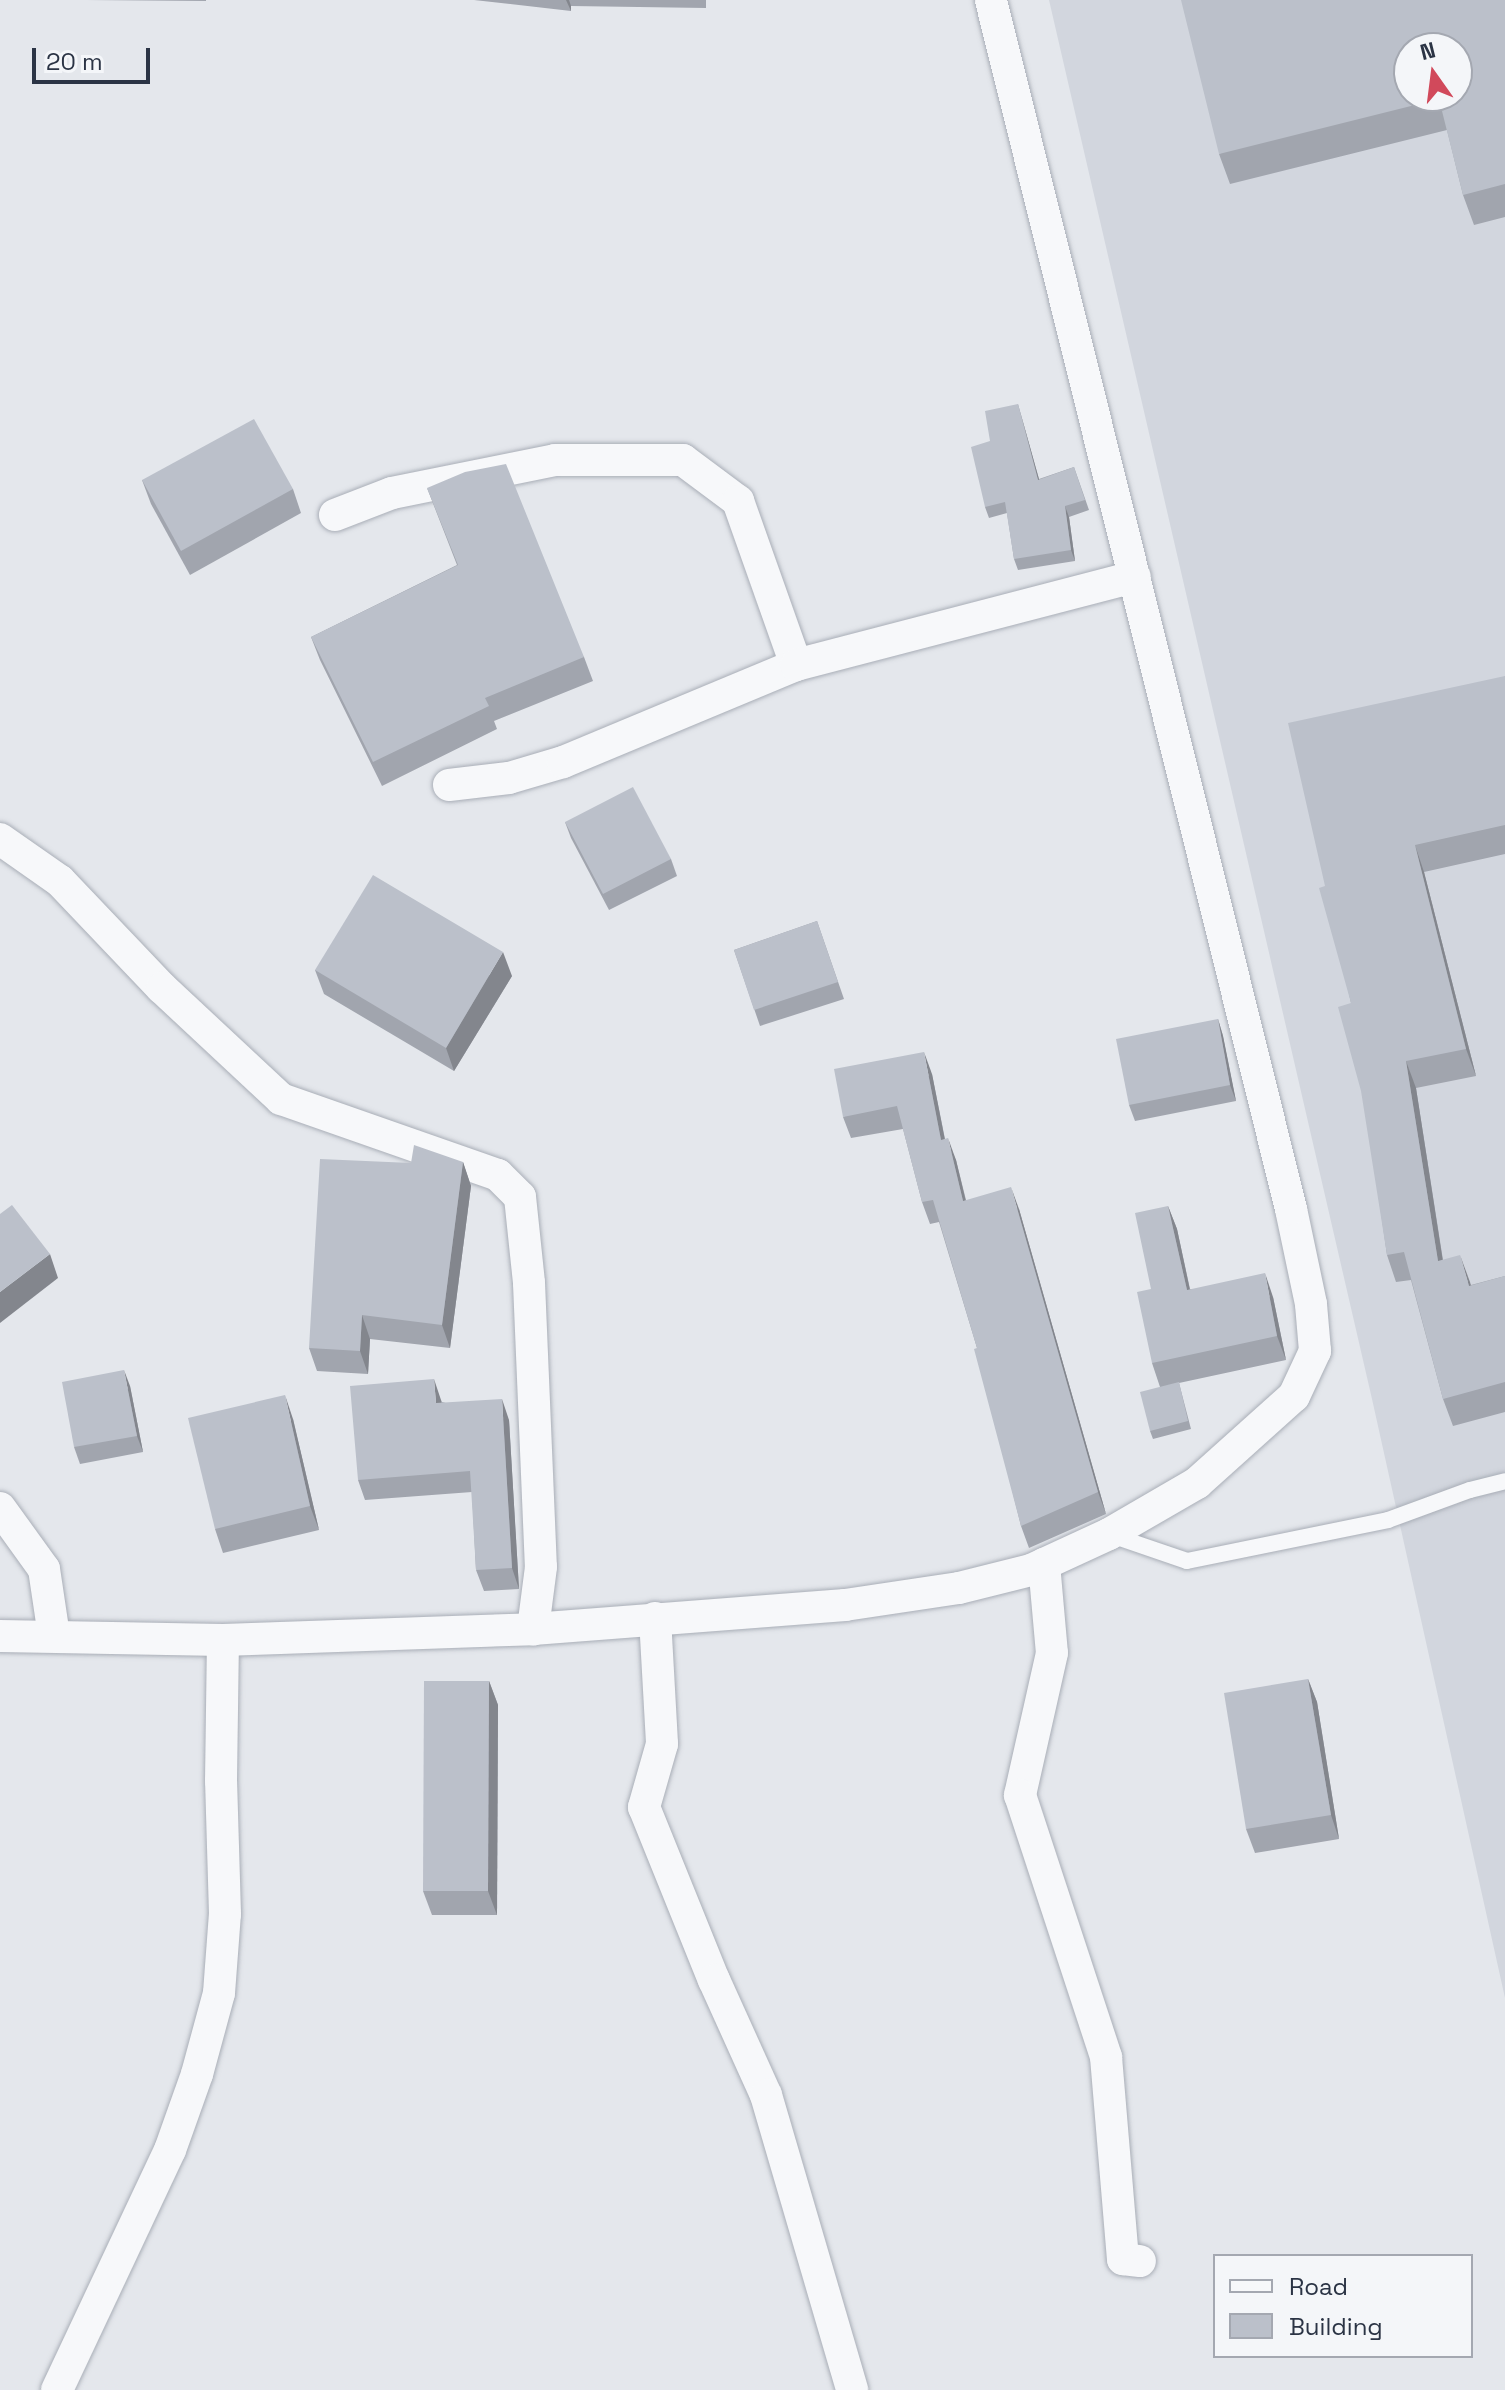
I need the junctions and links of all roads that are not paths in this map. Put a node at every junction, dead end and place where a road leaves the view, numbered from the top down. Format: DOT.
graph roads {
  1 [pos="991,0"];
  2 [pos="335,515"];
  3 [pos="1135,577"];
  4 [pos="796,665"];
  5 [pos="449,785"];
  6 [pos="0,839"];
  7 [pos="1505,1481"];
  8 [pos="0,1508"];
  9 [pos="1109,1534"];
  10 [pos="1044,1564"];
  11 [pos="655,1618"];
  12 [pos="533,1629"];
  13 [pos="0,1636"];
  14 [pos="54,1636"];
  15 [pos="223,1640"];
  16 [pos="1140,2261"];
  17 [pos="57,2390"];
  18 [pos="852,2390"];
  1 -- 3 [label="street"];
  2 -- 4 [label="street"];
  3 -- 4 [label="street"];
  3 -- 9 [label="street"];
  4 -- 5 [label="street"];
  6 -- 12 [label="street"];
  7 -- 9 [label="lane"];
  8 -- 14 [label="street"];
  9 -- 10 [label="street"];
  10 -- 11 [label="street"];
  10 -- 16 [label="street"];
  11 -- 12 [label="street"];
  11 -- 18 [label="street"];
  12 -- 15 [label="street"];
  13 -- 14 [label="street"];
  14 -- 15 [label="street"];
  15 -- 17 [label="street"];
}
